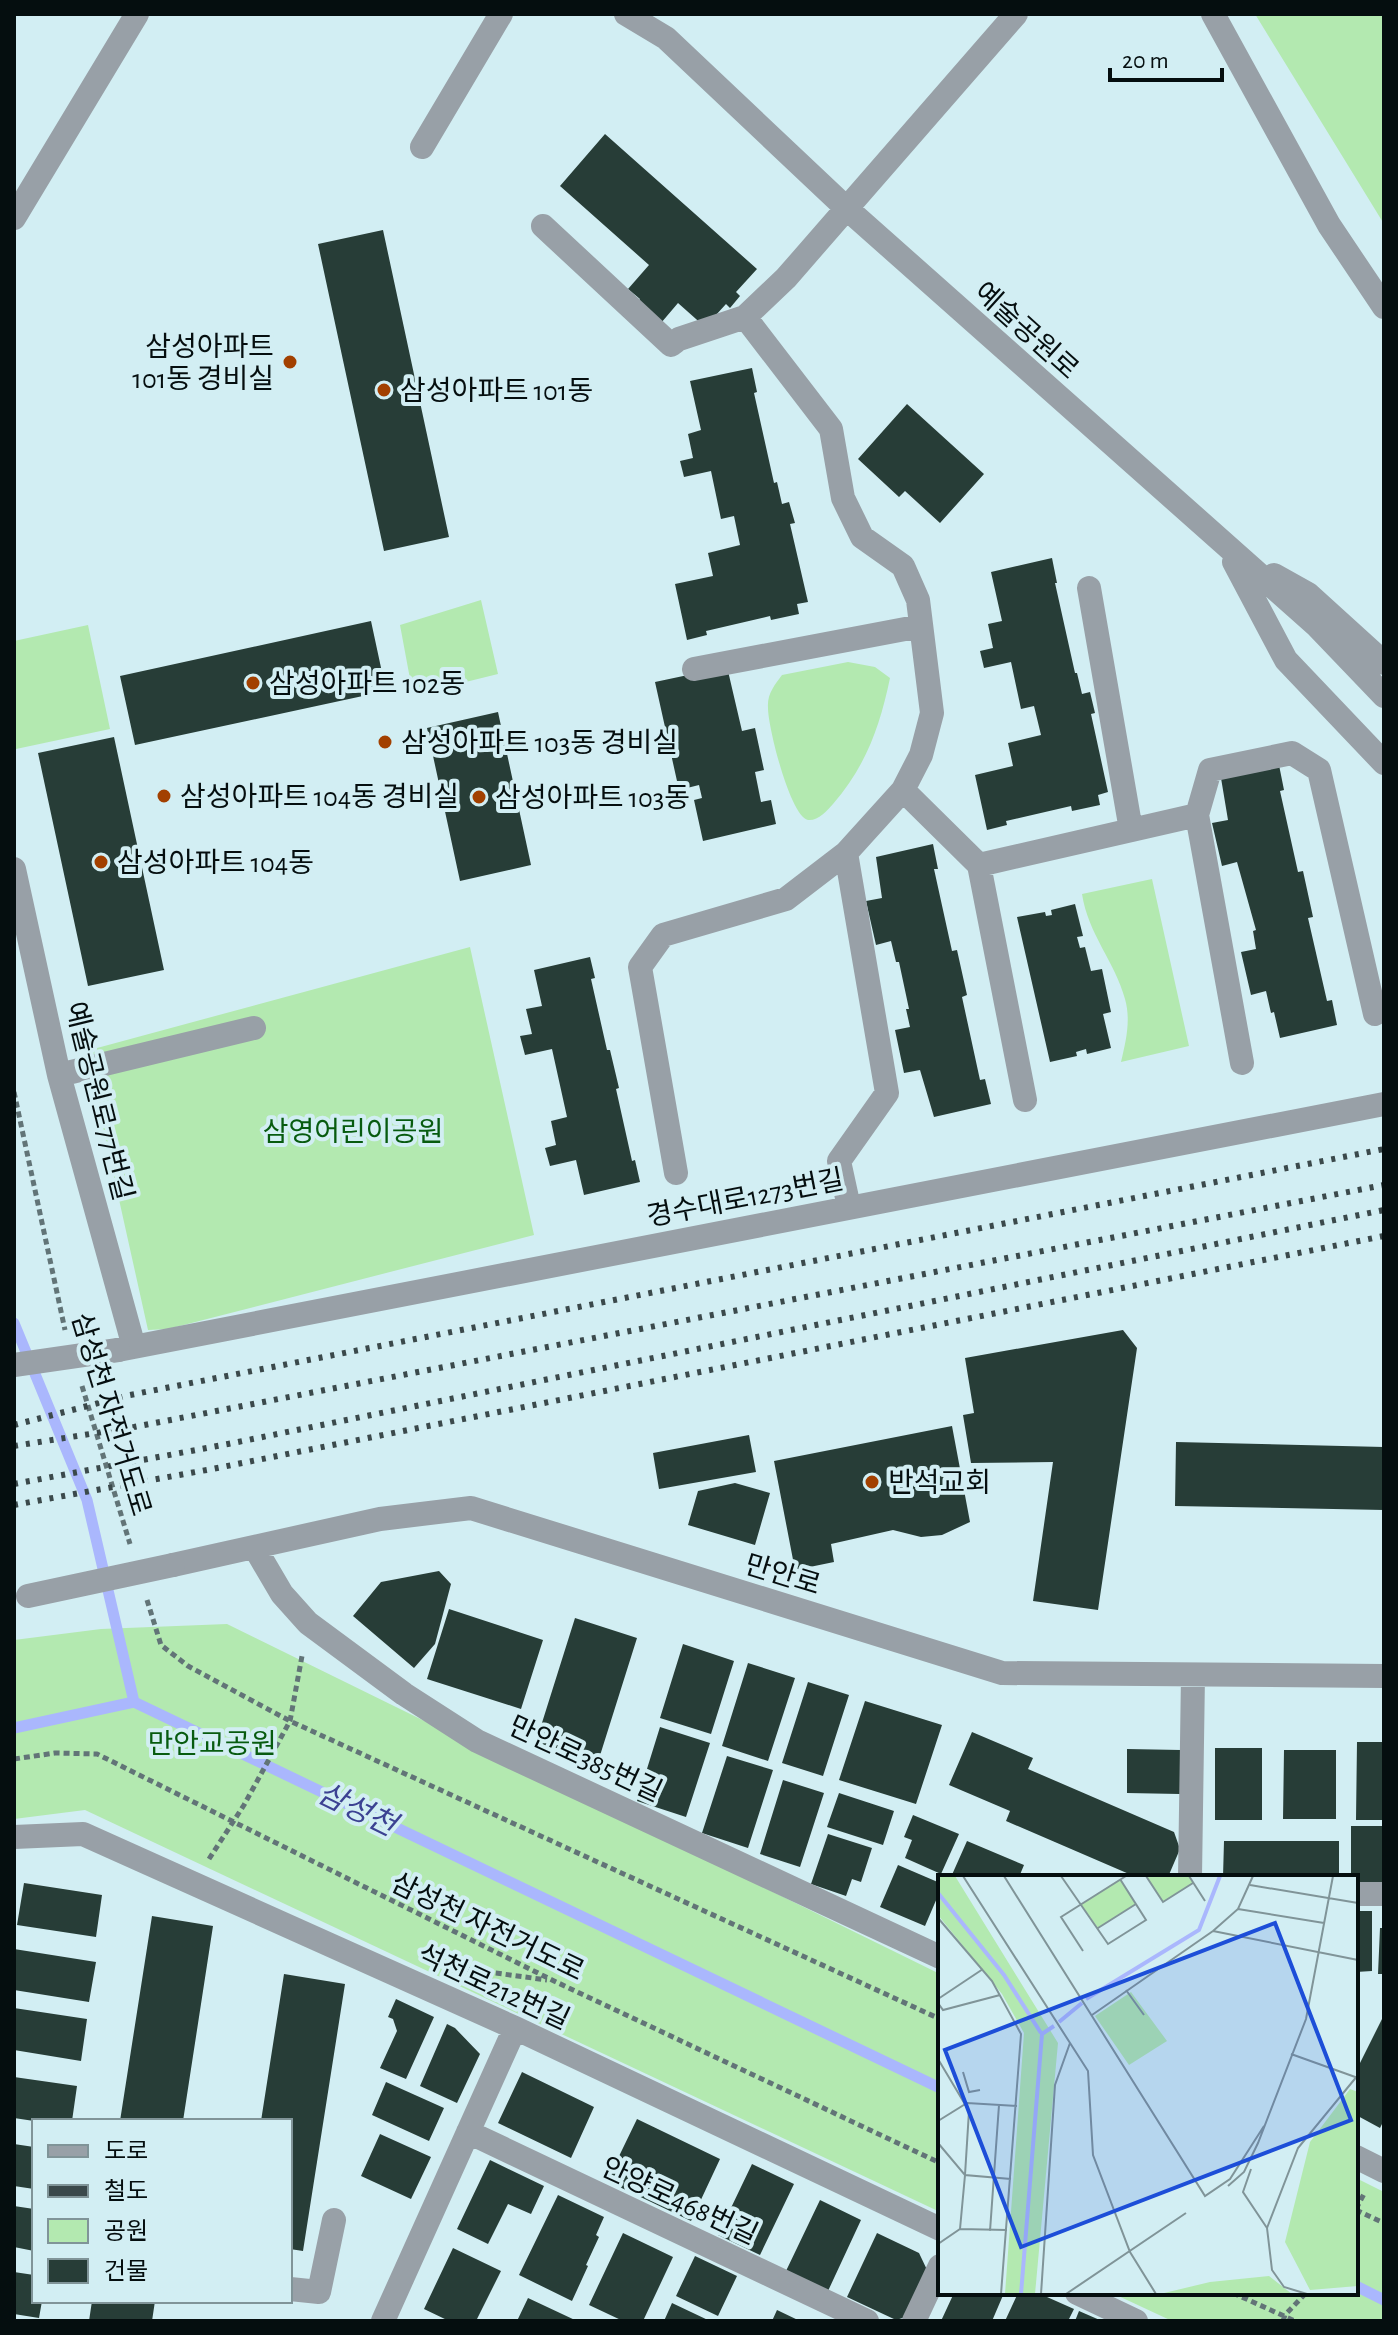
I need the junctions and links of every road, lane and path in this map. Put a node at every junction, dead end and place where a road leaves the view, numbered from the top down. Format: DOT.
graph roads {
  1 [pos="137,14"];
  2 [pos="501,14"];
  3 [pos="626,14"];
  4 [pos="1016,14"];
  5 [pos="1213,14"];
  6 [pos="422,147"];
  7 [pos="845,207"];
  8 [pos="14,218"];
  9 [pos="543,226"];
  10 [pos="1384,307"];
  11 [pos="745,317"];
  12 [pos="1228,549"];
  13 [pos="1089,588"];
  14 [pos="921,626"];
  15 [pos="1384,663"];
  16 [pos="694,669"];
  17 [pos="1384,696"];
  18 [pos="1384,763"];
  19 [pos="903,790"];
  20 [pos="1197,815"];
  21 [pos="1131,830"];
  22 [pos="846,853"];
  23 [pos="979,865"];
  24 [pos="14,869"];
  25 [pos="1375,1014"];
  26 [pos="254,1028"];
  27 [pos="1242,1063"];
  28 [pos="59,1075"];
  29 [pos="14,1092"];
  30 [pos="1025,1100"];
  31 [pos="1384,1104"];
  32 [pos="676,1173"];
  33 [pos="849,1207"];
  34 [pos="68,1342"];
  35 [pos="126,1348"];
  36 [pos="14,1365"];
  37 [pos="78,1373"];
  38 [pos="255,1548"];
  39 [pos="133,1554"];
  40 [pos="21,1598"];
  41 [pos="147,1600"];
  42 [pos="308,1623"];
  43 [pos="1193,1675"];
  44 [pos="1384,1676"];
  45 [pos="290,1721"];
  46 [pos="14,1759"];
  47 [pos="234,1822"];
  48 [pos="14,1837"];
  49 [pos="1190,1875"];
  50 [pos="193,1883"];
  51 [pos="1358,1894"];
  52 [pos="1384,1894"];
  53 [pos="938,1956"];
  54 [pos="938,2018"];
  55 [pos="515,2028"];
  56 [pos="468,2132"];
  57 [pos="1358,2158"];
  58 [pos="938,2162"];
  59 [pos="1384,2171"];
  60 [pos="1358,2211"];
  61 [pos="334,2220"];
  62 [pos="1384,2223"];
  63 [pos="938,2228"];
  64 [pos="938,2270"];
  65 [pos="292,2289"];
  66 [pos="1081,2295"];
  67 [pos="1237,2295"];
  68 [pos="1304,2295"];
  69 [pos="1284,2318"];
  70 [pos="383,2321"];
  71 [pos="867,2321"];
  72 [pos="914,2321"];
  73 [pos="1136,2321"];
  74 [pos="1295,2321"];
  1 -- 8 [label="street"];
  2 -- 6 [label="street"];
  3 -- 7 [label="street, 예술공원로"];
  4 -- 7 [label="street"];
  5 -- 10 [label="street"];
  7 -- 11 [label="street"];
  7 -- 12 [label="street, 예술공원로"];
  9 -- 11 [label="street"];
  11 -- 14 [label="street"];
  12 -- 15 [label="street"];
  12 -- 17 [label="street, 예술공원로"];
  12 -- 18 [label="street"];
  13 -- 21 [label="street"];
  14 -- 16 [label="street"];
  14 -- 19 [label="street"];
  19 -- 22 [label="street"];
  19 -- 23 [label="street"];
  20 -- 21 [label="street"];
  20 -- 25 [label="street"];
  20 -- 27 [label="street"];
  21 -- 23 [label="street"];
  22 -- 32 [label="street"];
  22 -- 33 [label="street"];
  23 -- 30 [label="street"];
  24 -- 28 [label="street, 예술공원로77번길"];
  26 -- 28 [label="street"];
  28 -- 35 [label="street, 예술공원로77번길"];
  29 -- 34 [label="path, 삼성천 자전거도로"];
  31 -- 33 [label="street, 경수대로1273번길"];
  33 -- 35 [label="street, 경수대로1273번길"];
  35 -- 36 [label="street, 경수대로1273번길, bridge"];
  37 -- 39 [label="path, 삼성천 자전거도로"];
  38 -- 40 [label="street, 만안로, bridge"];
  38 -- 42 [label="street, 만안로385번길"];
  38 -- 43 [label="street, 만안로"];
  41 -- 45 [label="path"];
  42 -- 45 [label="path"];
  42 -- 53 [label="street, 만안로385번길"];
  43 -- 44 [label="street, 만안로"];
  43 -- 49 [label="street"];
  45 -- 47 [label="path"];
  45 -- 54 [label="path"];
  46 -- 47 [label="path, 삼성천 자전거도로"];
  47 -- 50 [label="path"];
  47 -- 58 [label="path, 삼성천 자전거도로"];
  48 -- 50 [label="street, 석천로212번길"];
  50 -- 55 [label="street, 석천로212번길"];
  51 -- 52 [label="street"];
  55 -- 56 [label="street"];
  55 -- 63 [label="street, 석천로212번길"];
  56 -- 70 [label="street"];
  56 -- 71 [label="street, 안양로468번길"];
  57 -- 59 [label="street"];
  60 -- 62 [label="path"];
  61 -- 65 [label="street"];
  64 -- 72 [label="street"];
  66 -- 73 [label="street"];
  67 -- 69 [label="path"];
  68 -- 69 [label="path"];
  69 -- 74 [label="path"];
}
